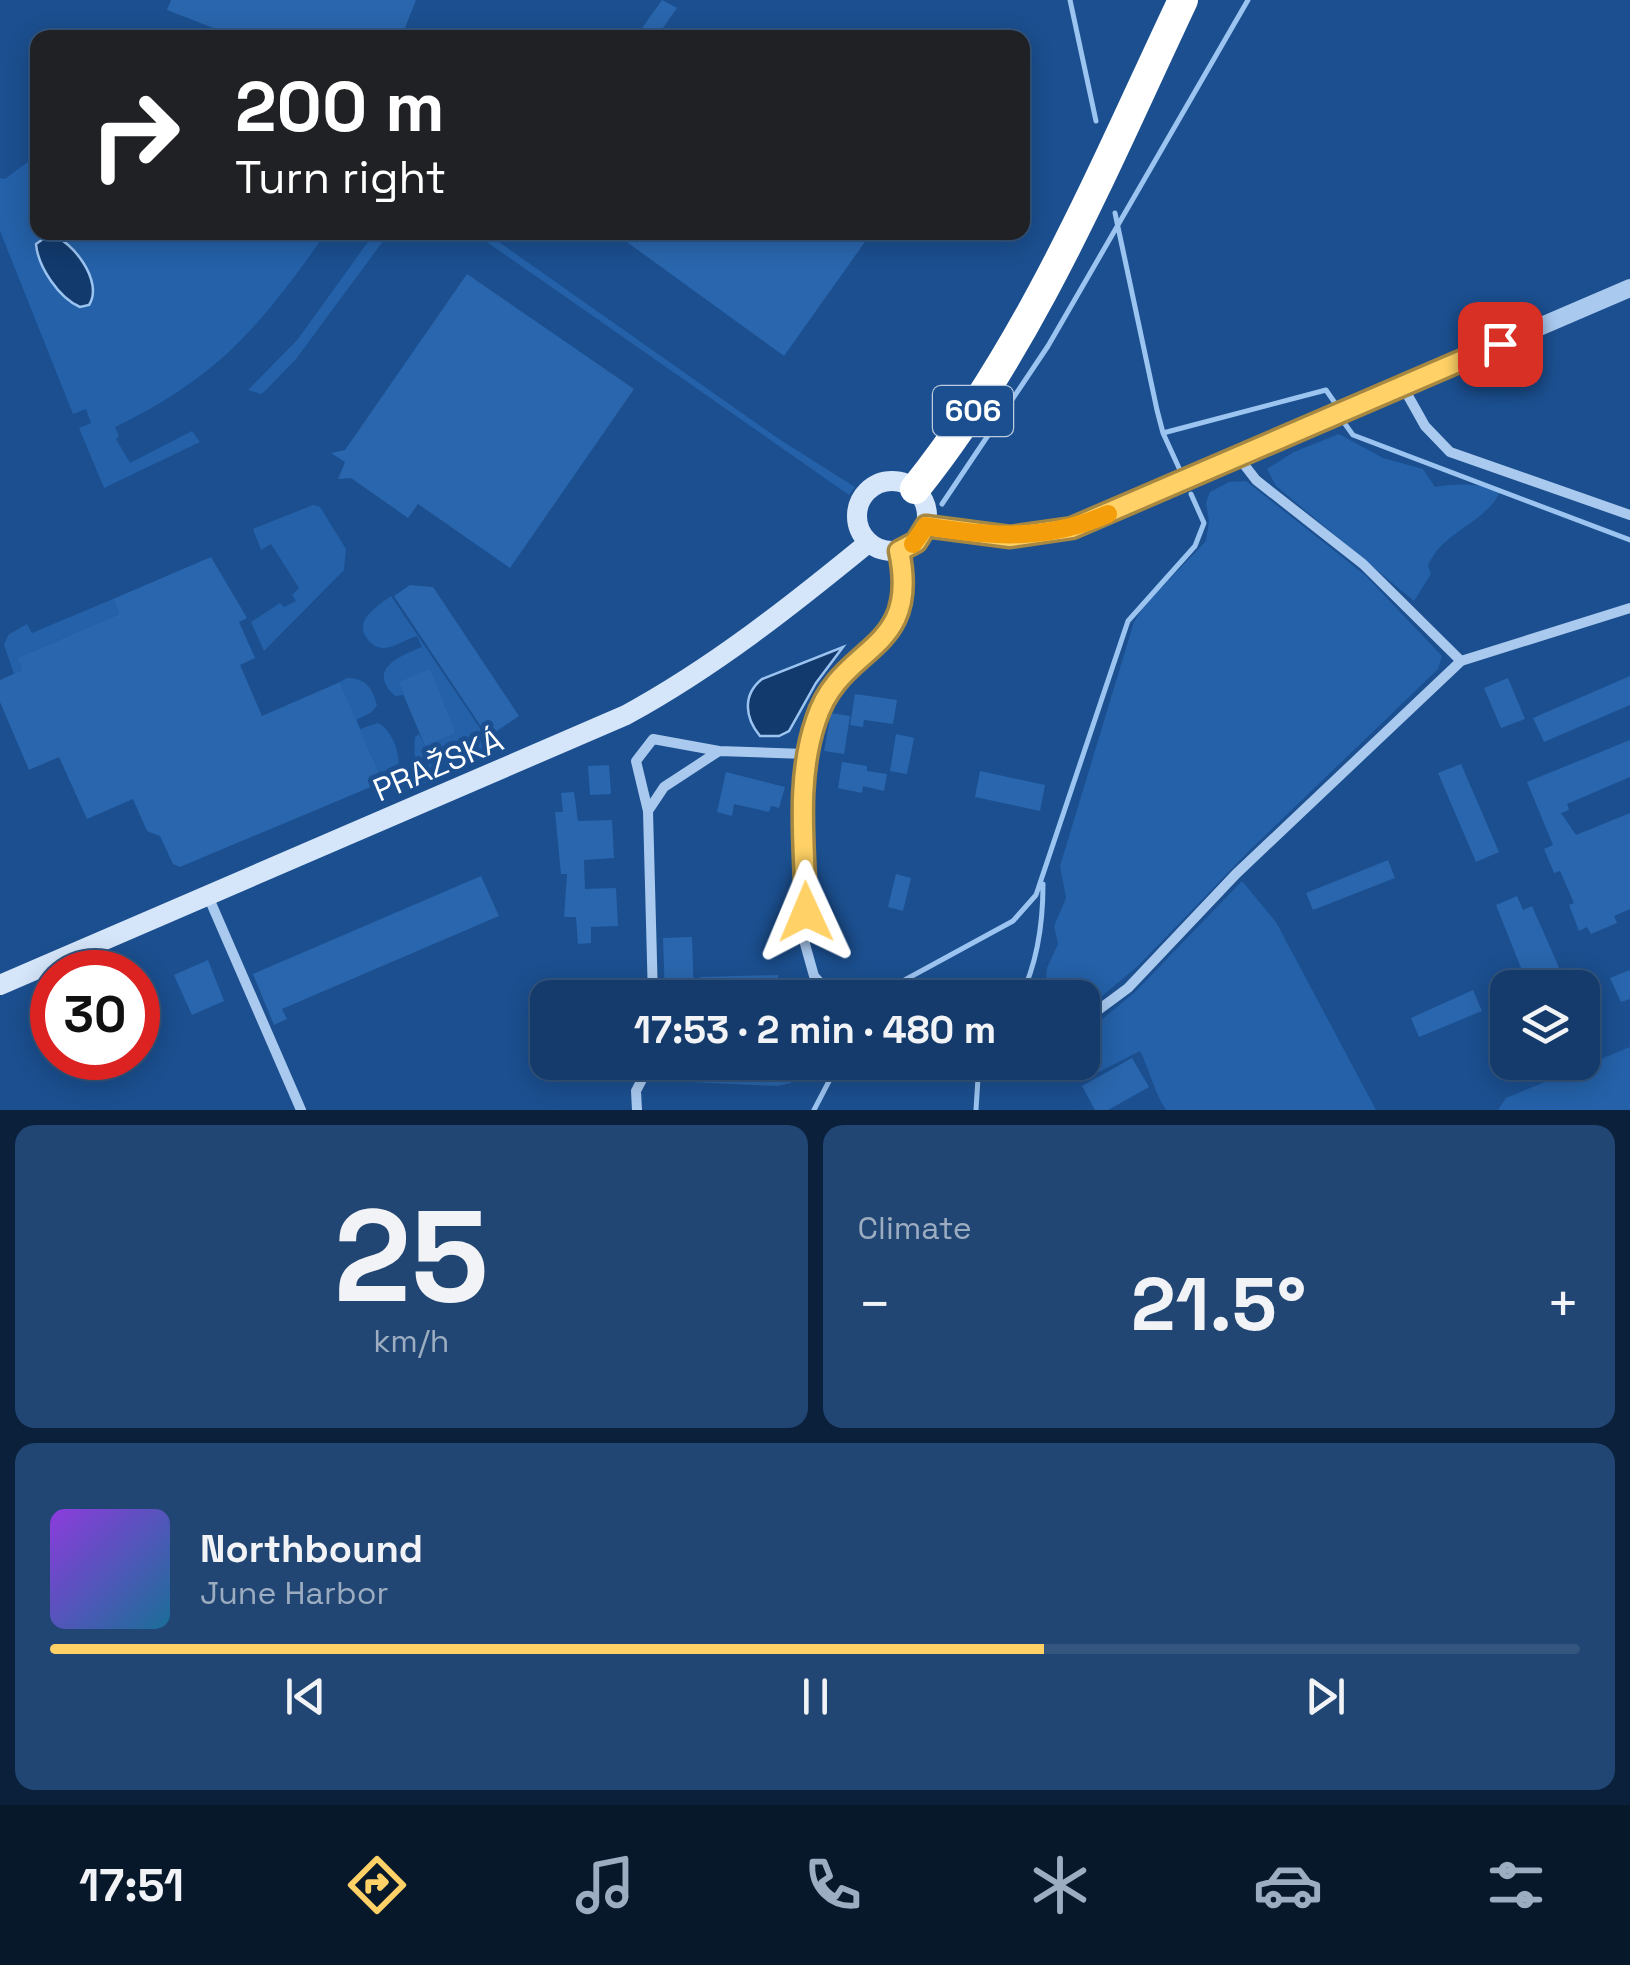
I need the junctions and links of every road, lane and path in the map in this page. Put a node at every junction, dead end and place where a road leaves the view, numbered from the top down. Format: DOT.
graph roads {
  1 [pos="1168,0"];
  2 [pos="1182,0"];
  3 [pos="1200,0"];
  4 [pos="1112,151"];
  5 [pos="1630,288"];
  6 [pos="1402,385"];
  7 [pos="1239,458"];
  8 [pos="915,489"];
  9 [pos="1630,515"];
  10 [pos="926,526"];
  11 [pos="868,543"];
  12 [pos="899,551"];
  13 [pos="1630,608"];
  14 [pos="1461,661"];
  15 [pos="720,751"];
  16 [pos="805,754"];
  17 [pos="648,812"];
  18 [pos="208,896"];
  19 [pos="653,980"];
  20 [pos="818,980"];
  21 [pos="0,985"];
  22 [pos="1100,1009"];
  23 [pos="642,1080"];
  24 [pos="301,1110"];
  25 [pos="637,1110"];
  1 -- 4 [label="highway"];
  2 -- 4 [label="highway, 606"];
  3 -- 4 [label="highway, 606"];
  4 -- 8 [label="highway, 606"];
  5 -- 6 [label="street"];
  6 -- 7 [label="street"];
  6 -- 9 [label="street"];
  7 -- 10 [label="street"];
  7 -- 14 [label="street"];
  8 -- 10 [label="main road"];
  8 -- 11 [label="main road"];
  10 -- 12 [label="main road"];
  11 -- 12 [label="main road"];
  11 -- 18 [label="main road, PRAŽSKÁ"];
  12 -- 16 [label="street"];
  13 -- 14 [label="street"];
  14 -- 22 [label="street"];
  15 -- 16 [label="street"];
  15 -- 17 [label="street"];
  15 -- 17 [label="street"];
  16 -- 20 [label="street"];
  17 -- 19 [label="street"];
  18 -- 21 [label="main road, PRAŽSKÁ"];
  18 -- 24 [label="street"];
  23 -- 25 [label="street"];
}
